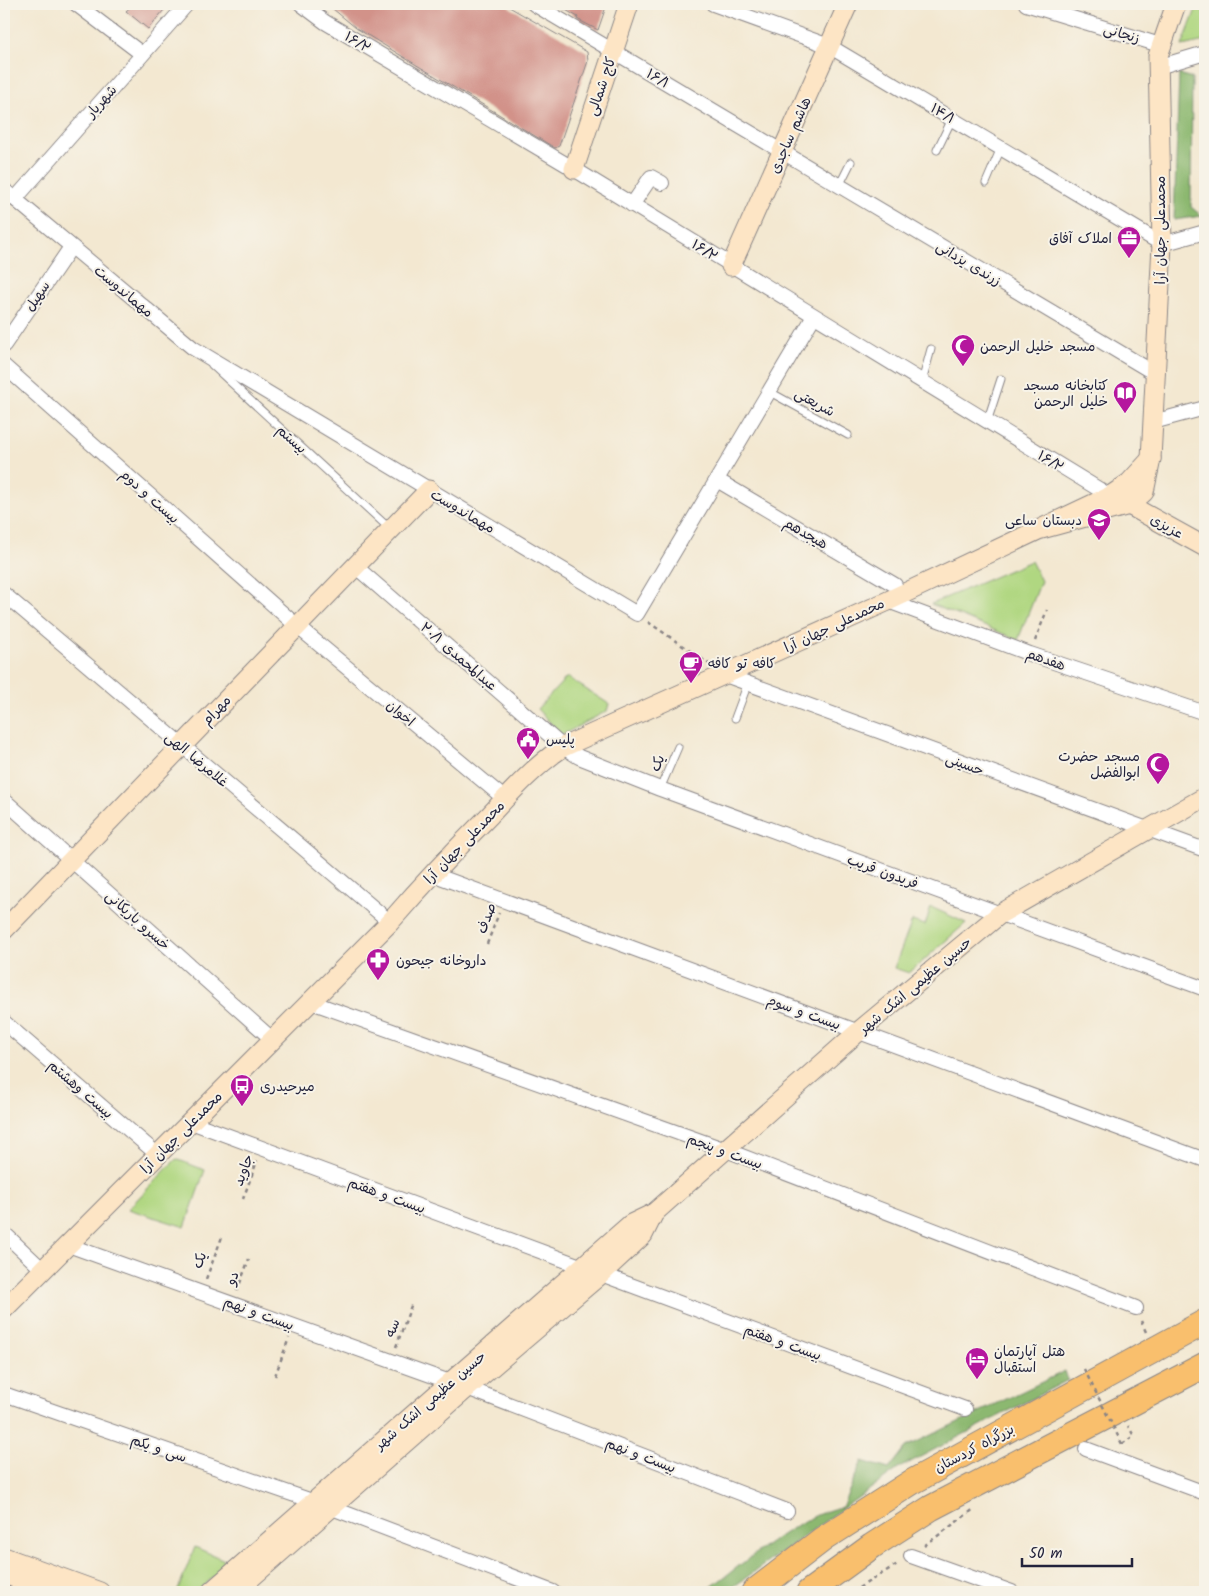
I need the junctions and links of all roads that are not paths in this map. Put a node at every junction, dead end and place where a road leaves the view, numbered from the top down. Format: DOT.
graph roads {
  1 [pos="76,4"];
  2 [pos="187,4"];
  3 [pos="302,4"];
  4 [pos="534,4"];
  5 [pos="629,4"];
  6 [pos="713,4"];
  7 [pos="848,4"];
  8 [pos="1026,4"];
  9 [pos="1176,4"];
  10 [pos="1160,45"];
  11 [pos="829,46"];
  12 [pos="613,51"];
  13 [pos="1205,53"];
  14 [pos="142,54"];
  15 [pos="1158,66"];
  16 [pos="952,119"];
  17 [pos="1001,148"];
  18 [pos="937,150"];
  19 [pos="782,152"];
  20 [pos="851,162"];
  21 [pos="574,169"];
  22 [pos="662,183"];
  23 [pos="986,183"];
  24 [pos="839,186"];
  25 [pos="9,194"];
  26 [pos="632,204"];
  27 [pos="1205,232"];
  28 [pos="1162,244"];
  29 [pos="71,247"];
  30 [pos="731,266"];
  31 [pos="814,316"];
  32 [pos="4,345"];
  33 [pos="193,348"];
  34 [pos="932,349"];
  35 [pos="4,366"];
  36 [pos="1156,374"];
  37 [pos="1001,380"];
  38 [pos="922,383"];
  39 [pos="770,392"];
  40 [pos="1205,408"];
  41 [pos="987,422"];
  42 [pos="1153,422"];
  43 [pos="848,434"];
  44 [pos="1151,459"];
  45 [pos="717,480"];
  46 [pos="429,490"];
  47 [pos="1110,496"];
  48 [pos="1129,505"];
  49 [pos="391,530"];
  50 [pos="1034,531"];
  51 [pos="1205,547"];
  52 [pos="355,566"];
  53 [pos="892,593"];
  54 [pos="4,594"];
  55 [pos="297,626"];
  56 [pos="725,675"];
  57 [pos="748,684"];
  58 [pos="1205,713"];
  59 [pos="735,718"];
  60 [pos="182,746"];
  61 [pos="563,747"];
  62 [pos="678,747"];
  63 [pos="660,789"];
  64 [pos="1205,797"];
  65 [pos="505,799"];
  66 [pos="4,800"];
  67 [pos="1147,829"];
  68 [pos="1205,850"];
  69 [pos="71,860"];
  70 [pos="432,874"];
  71 [pos="1000,914"];
  72 [pos="390,922"];
  73 [pos="4,930"];
  74 [pos="1205,989"];
  75 [pos="311,1002"];
  76 [pos="4,1022"];
  77 [pos="858,1032"];
  78 [pos="273,1040"];
  79 [pos="191,1122"];
  80 [pos="726,1150"];
  81 [pos="158,1155"];
  82 [pos="1205,1160"];
  83 [pos="4,1233"];
  84 [pos="68,1245"];
  85 [pos="43,1270"];
  86 [pos="592,1271"];
  87 [pos="1136,1308"];
  88 [pos="4,1309"];
  89 [pos="1205,1322"];
  90 [pos="1205,1364"];
  91 [pos="458,1385"];
  92 [pos="4,1394"];
  93 [pos="965,1409"];
  94 [pos="1086,1449"];
  95 [pos="1205,1493"];
  96 [pos="323,1505"];
  97 [pos="787,1512"];
  98 [pos="911,1556"];
  99 [pos="4,1557"];
  100 [pos="4,1574"];
  101 [pos="55,1592"];
  102 [pos="100,1592"];
  103 [pos="211,1592"];
  104 [pos="235,1592"];
  105 [pos="553,1592"];
  106 [pos="754,1592"];
  107 [pos="808,1592"];
  108 [pos="1012,1592"];
  1 -- 14 [label="street"];
  2 -- 14 [label="street, شهریار"];
  3 -- 21 [label="street, ۱۶/۲"];
  4 -- 12 [label="street, ۱۶/۱"];
  5 -- 12 [label="street, کاج شمالی"];
  6 -- 11 [label="street, ۱۴/۱"];
  7 -- 11 [label="street, هاشم ساجدی"];
  8 -- 10 [label="street, زنجانی"];
  9 -- 10 [label="street, محمدعلی جهان آرا"];
  10 -- 15 [label="street, محمدعلی جهان آرا"];
  11 -- 16 [label="street, ۱۴/۱"];
  11 -- 19 [label="street, هاشم ساجدی"];
  12 -- 19 [label="street, ۱۶/۱"];
  12 -- 21 [label="street, کاج شمالی"];
  13 -- 15 [label="street"];
  14 -- 25 [label="street, شهریار"];
  15 -- 28 [label="street, محمدعلی جهان آرا"];
  16 -- 17 [label="street, ۱۴/۱"];
  16 -- 18 [label="lane"];
  17 -- 23 [label="lane"];
  17 -- 28 [label="street, ۱۴/۱"];
  19 -- 24 [label="street, زرندی یزدانی"];
  19 -- 30 [label="street, هاشم ساجدی"];
  20 -- 24 [label="lane"];
  21 -- 26 [label="street, ۱۶/۲"];
  22 -- 26 [label="street"];
  24 -- 36 [label="street, زرندی یزدانی"];
  25 -- 29 [label="street, مهماندوست"];
  26 -- 30 [label="street, ۱۶/۲"];
  27 -- 28 [label="street"];
  28 -- 36 [label="street, محمدعلی جهان آرا"];
  29 -- 32 [label="street, سهیل"];
  29 -- 33 [label="street, مهماندوست"];
  30 -- 31 [label="street, ۱۶/۲"];
  31 -- 38 [label="street, ۱۶/۲"];
  31 -- 39 [label="street"];
  33 -- 46 [label="street, مهماندوست"];
  33 -- 49 [label="lane, بیستم"];
  34 -- 38 [label="lane"];
  35 -- 55 [label="street, بیست و دوم"];
  36 -- 42 [label="street, محمدعلی جهان آرا"];
  37 -- 41 [label="lane"];
  38 -- 41 [label="street, ۱۶/۲"];
  39 -- 43 [label="lane, شریعتی"];
  39 -- 45 [label="street"];
  40 -- 42 [label="street"];
  41 -- 47 [label="street, ۱۶/۲"];
  42 -- 44 [label="street, محمدعلی جهان آرا"];
  44 -- 47 [label="street"];
  44 -- 48 [label="street, محمدعلی جهان آرا"];
  45 -- 46 [label="street, مهماندوست"];
  45 -- 53 [label="street, هیجدهم"];
  46 -- 49 [label="street, مهرام"];
  47 -- 50 [label="street"];
  48 -- 50 [label="street"];
  48 -- 51 [label="street, عزیزی"];
  49 -- 52 [label="street, مهرام"];
  50 -- 53 [label="street, محمدعلی جهان آرا"];
  52 -- 55 [label="street, مهرام"];
  52 -- 61 [label="street, عبدالمحمدی ۲۰/۱"];
  53 -- 56 [label="street, محمدعلی جهان آرا"];
  53 -- 58 [label="street, هفدهم"];
  54 -- 60 [label="street, غلامرضا الهی"];
  55 -- 60 [label="street, مهرام"];
  55 -- 65 [label="street, اخوان"];
  56 -- 57 [label="street, حسینی"];
  56 -- 61 [label="street, محمدعلی جهان آرا"];
  57 -- 59 [label="lane"];
  57 -- 67 [label="street, حسینی"];
  60 -- 69 [label="street, مهرام"];
  60 -- 72 [label="street, غلامرضا الهی"];
  61 -- 63 [label="street, فریدون قریب"];
  61 -- 65 [label="street, محمدعلی جهان آرا"];
  62 -- 63 [label="lane, یک"];
  63 -- 71 [label="street, فریدون قریب"];
  64 -- 67 [label="street, حسین عظیمی اشک شهر"];
  65 -- 70 [label="street, محمدعلی جهان آرا"];
  66 -- 69 [label="street, خسرو باریکانی"];
  67 -- 68 [label="street, حسینی"];
  67 -- 71 [label="street, حسین عظیمی اشک شهر"];
  69 -- 73 [label="street, مهرام"];
  69 -- 78 [label="street, خسرو باریکانی"];
  70 -- 72 [label="street, محمدعلی جهان آرا"];
  70 -- 77 [label="street, بیست و سوم"];
  71 -- 74 [label="street, فریدون قریب"];
  71 -- 77 [label="street, حسین عظیمی اشک شهر"];
  72 -- 75 [label="street, محمدعلی جهان آرا"];
  75 -- 78 [label="street, محمدعلی جهان آرا"];
  75 -- 80 [label="street, بیست و پنجم"];
  76 -- 81 [label="street, بیست وهشتم"];
  77 -- 80 [label="street, حسین عظیمی اشک شهر"];
  77 -- 82 [label="street, بیست و سوم"];
  78 -- 79 [label="street, محمدعلی جهان آرا"];
  79 -- 81 [label="street, محمدعلی جهان آرا"];
  79 -- 86 [label="street, بیست و هفتم"];
  80 -- 86 [label="street, حسین عظیمی اشک شهر"];
  80 -- 87 [label="street, بیست و پنجم"];
  81 -- 84 [label="street, محمدعلی جهان آرا"];
  83 -- 85 [label="street"];
  84 -- 85 [label="street, محمدعلی جهان آرا"];
  84 -- 91 [label="street, بیست و نهم"];
  85 -- 88 [label="street, محمدعلی جهان آرا"];
  86 -- 91 [label="street, حسین عظیمی اشک شهر"];
  86 -- 93 [label="street, بیست و هفتم"];
  89 -- 106 [label="highway, بزرگراه کردستان"];
  90 -- 107 [label="highway"];
  91 -- 96 [label="street, حسین عظیمی اشک شهر"];
  91 -- 97 [label="street, بیست و نهم"];
  92 -- 96 [label="street, سی و یکم"];
  94 -- 95 [label="street"];
  96 -- 103 [label="street, حسین عظیمی اشک شهر"];
  96 -- 104 [label="street, حسین عظیمی اشک شهر"];
  96 -- 105 [label="street, سی و یکم"];
  98 -- 108 [label="street"];
  99 -- 102 [label="street"];
  100 -- 101 [label="street"];
}
